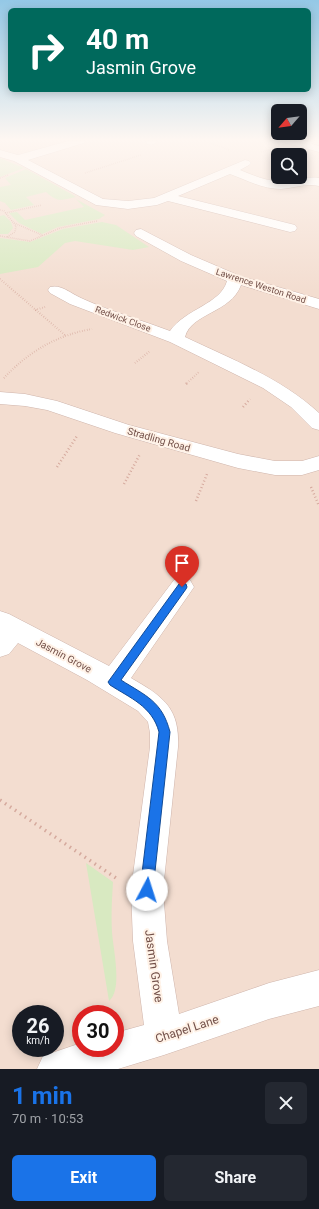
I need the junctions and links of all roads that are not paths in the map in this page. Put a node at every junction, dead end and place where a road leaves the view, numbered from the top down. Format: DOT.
graph roads {
  1 [pos="79,191"];
  2 [pos="179,191"];
  3 [pos="167,196"];
  4 [pos="290,228"];
  5 [pos="141,233"];
  6 [pos="235,279"];
  7 [pos="55,290"];
  8 [pos="319,304"];
  9 [pos="176,339"];
  10 [pos="0,398"];
  11 [pos="319,424"];
  12 [pos="319,463"];
  13 [pos="182,587"];
  14 [pos="5,632"];
  15 [pos="113,682"];
  16 [pos="319,988"];
  17 [pos="164,1037"];
  18 [pos="56,1069"];
  1 -- 3 [label="street"];
  2 -- 3 [label="street"];
  3 -- 4 [label="street"];
  5 -- 6 [label="street, Lawrence Weston Road"];
  6 -- 8 [label="street, Lawrence Weston Road"];
  6 -- 9 [label="street"];
  7 -- 9 [label="street, Redwick Close"];
  9 -- 11 [label="street"];
  10 -- 12 [label="street, Stradling Road"];
  13 -- 15 [label="street"];
  14 -- 15 [label="street, Jasmin Grove"];
  15 -- 17 [label="street, Jasmin Grove"];
  16 -- 17 [label="street, Chapel Lane"];
  17 -- 18 [label="street, Chapel Lane"];
}
